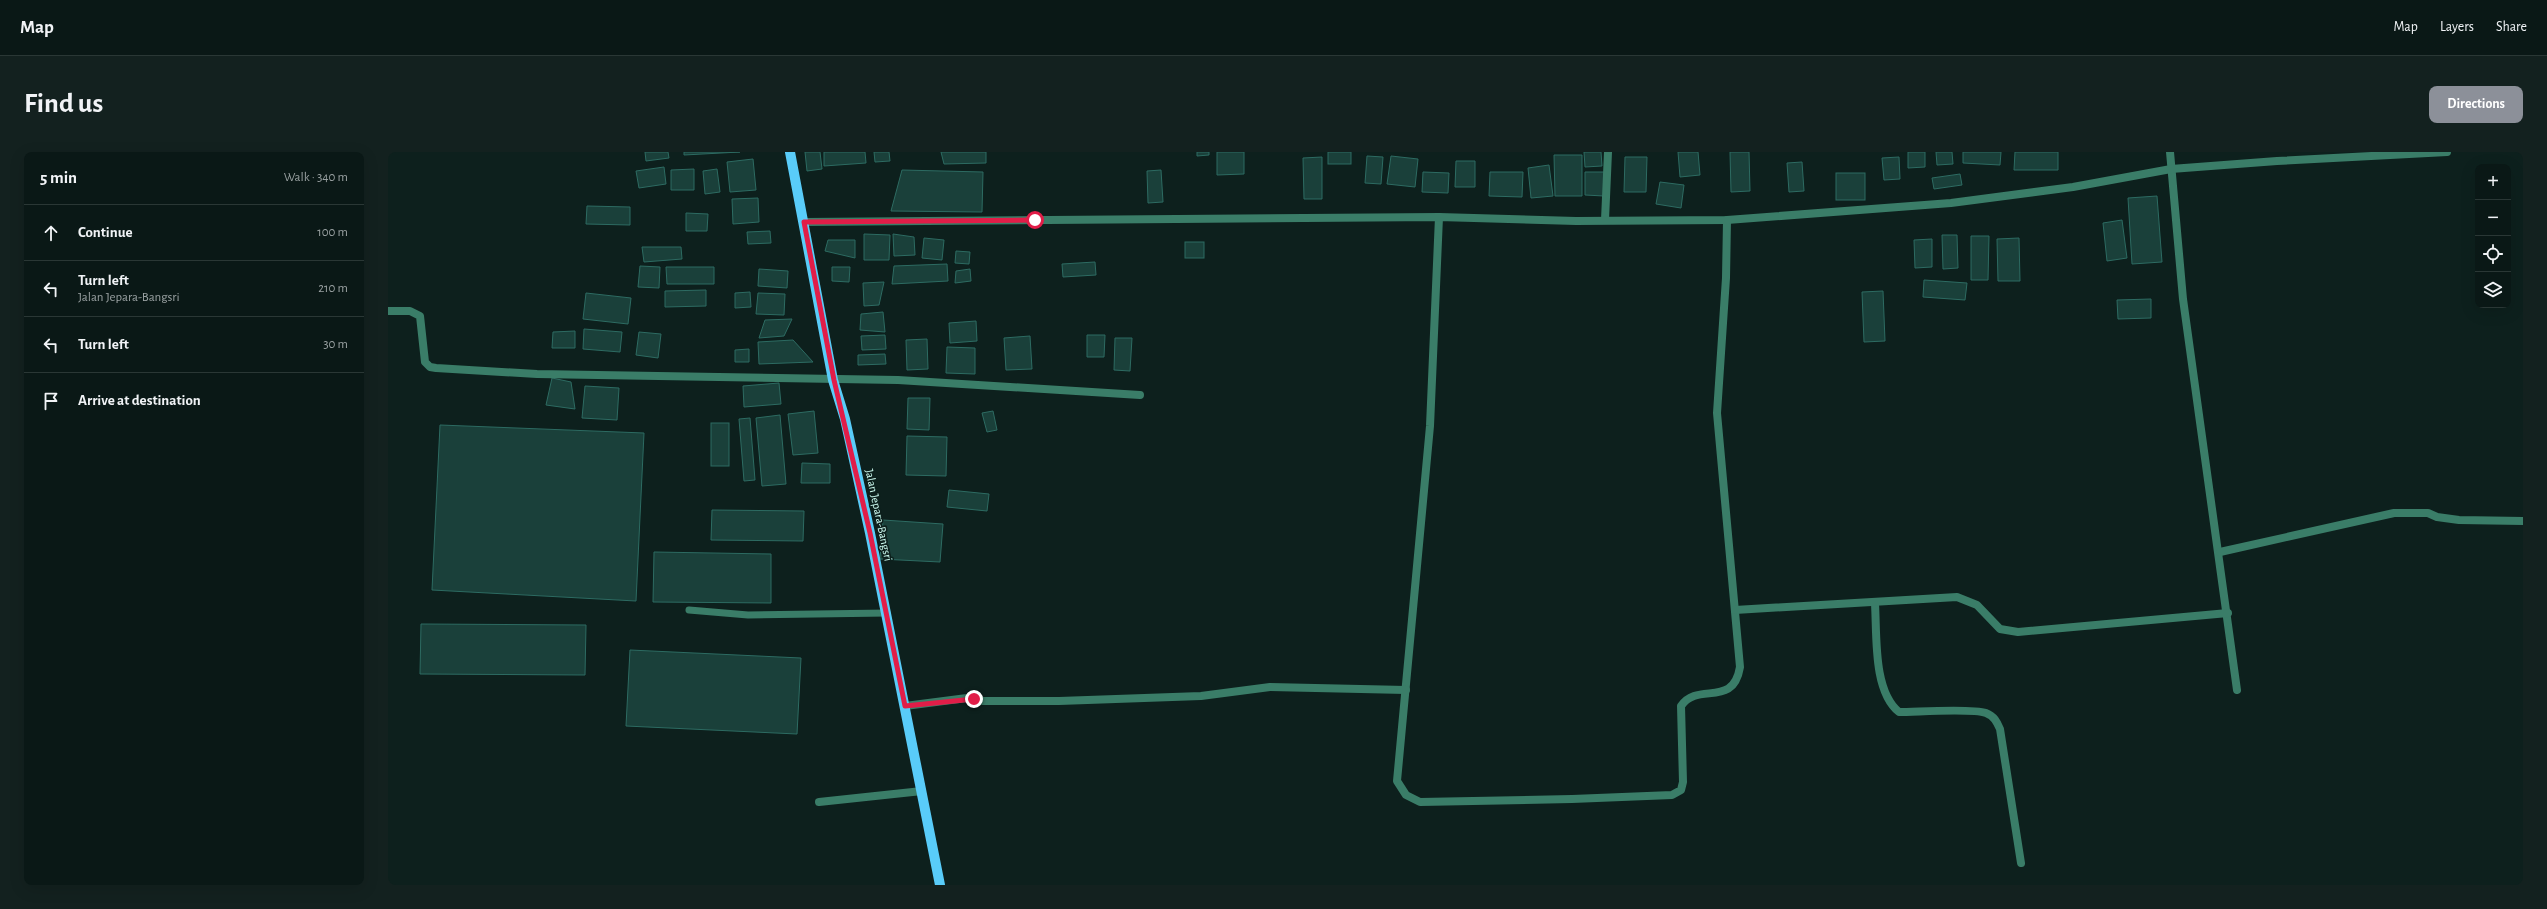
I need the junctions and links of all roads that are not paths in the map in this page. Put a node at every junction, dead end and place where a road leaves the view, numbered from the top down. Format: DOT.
graph roads {
  1 [pos="790,152"];
  2 [pos="1608,152"];
  3 [pos="2170,152"];
  4 [pos="2447,152"];
  5 [pos="2171,170"];
  6 [pos="1439,217"];
  7 [pos="1606,220"];
  8 [pos="1727,220"];
  9 [pos="804,222"];
  10 [pos="388,311"];
  11 [pos="834,380"];
  12 [pos="1140,395"];
  13 [pos="2523,521"];
  14 [pos="2220,552"];
  15 [pos="1875,604"];
  16 [pos="689,610"];
  17 [pos="1735,610"];
  18 [pos="887,613"];
  19 [pos="2228,613"];
  20 [pos="1406,690"];
  21 [pos="2237,690"];
  22 [pos="905,706"];
  23 [pos="922,791"];
  24 [pos="819,802"];
  25 [pos="2021,863"];
  26 [pos="940,885"];
  1 -- 9 [label="main road, Jalan Jepara-Bangsri"];
  2 -- 7 [label="street"];
  3 -- 5 [label="street"];
  4 -- 5 [label="street"];
  5 -- 8 [label="street"];
  5 -- 14 [label="street"];
  6 -- 7 [label="street"];
  6 -- 9 [label="street"];
  6 -- 20 [label="street"];
  7 -- 8 [label="street"];
  8 -- 17 [label="street"];
  9 -- 11 [label="main road, Jalan Jepara-Bangsri"];
  10 -- 11 [label="street"];
  11 -- 12 [label="street"];
  11 -- 18 [label="main road, Jalan Jepara-Bangsri"];
  13 -- 14 [label="street"];
  14 -- 19 [label="street"];
  15 -- 17 [label="street"];
  15 -- 19 [label="street"];
  15 -- 25 [label="street"];
  16 -- 18 [label="lane"];
  17 -- 20 [label="street"];
  18 -- 22 [label="main road, Jalan Jepara-Bangsri"];
  19 -- 21 [label="street"];
  20 -- 22 [label="street"];
  22 -- 23 [label="main road, Jalan Jepara-Bangsri"];
  23 -- 24 [label="street"];
  23 -- 26 [label="main road, Jalan Jepara-Bangsri"];
}
